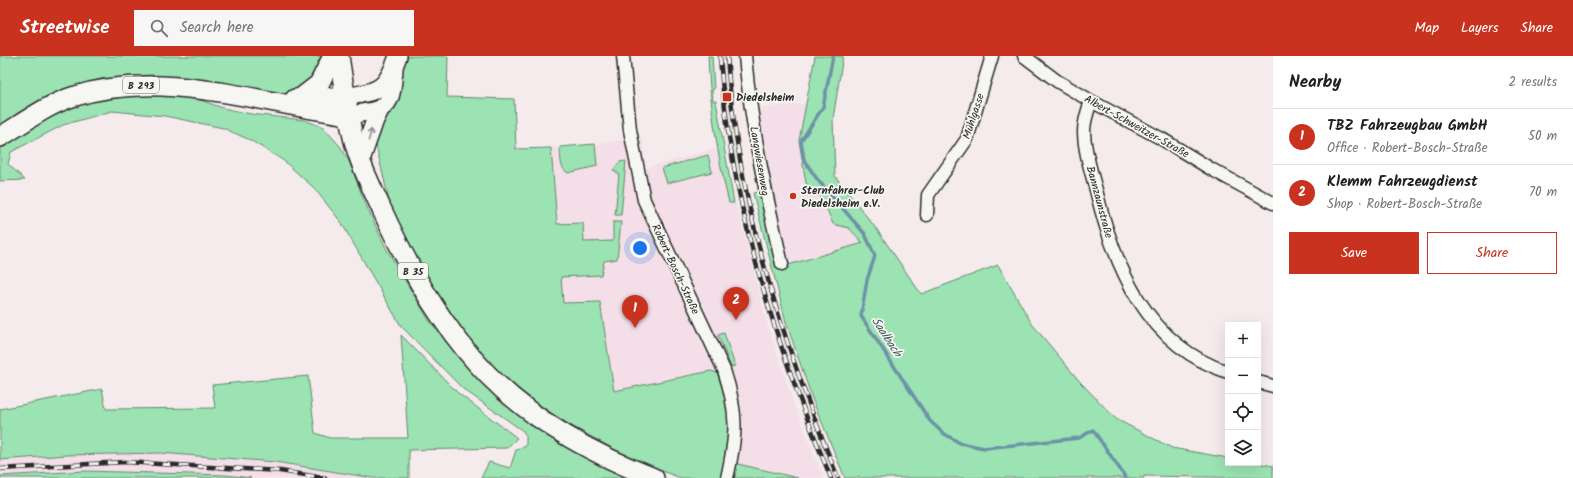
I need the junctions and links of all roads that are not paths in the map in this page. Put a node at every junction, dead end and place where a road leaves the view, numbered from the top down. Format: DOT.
graph roads {
  1 [pos="333,56"];
  2 [pos="339,56"];
  3 [pos="623,56"];
  4 [pos="746,56"];
  5 [pos="992,56"];
  6 [pos="1024,56"];
  7 [pos="396,62"];
  8 [pos="1091,101"];
  9 [pos="306,104"];
  10 [pos="347,106"];
  11 [pos="380,110"];
  12 [pos="0,137"];
  13 [pos="358,153"];
  14 [pos="1273,204"];
  15 [pos="927,215"];
  16 [pos="782,264"];
  17 [pos="1225,371"];
  18 [pos="1261,383"];
  19 [pos="1273,386"];
  20 [pos="654,478"];
  21 [pos="727,478"];
  1 -- 9 [label="main road"];
  2 -- 10 [label="main road, B 35"];
  3 -- 21 [label="street, Robert-Bosch-Straße"];
  4 -- 16 [label="street, Langwiesenweg"];
  5 -- 15 [label="street, Mühlgasse"];
  6 -- 8 [label="street, Albert-Schweitzer-Straße"];
  7 -- 10 [label="street"];
  7 -- 11 [label="street"];
  8 -- 14 [label="street, Albert-Schweitzer-Straße"];
  8 -- 17 [label="street, Bannzaunstraße"];
  9 -- 10 [label="main road, B 293"];
  9 -- 12 [label="main road, B 293"];
  9 -- 13 [label="main road, B 293"];
  10 -- 11 [label="street"];
  10 -- 13 [label="main road, B 35"];
  13 -- 11 [label="street, one-way"];
  13 -- 20 [label="main road, B 35"];
  18 -- 19 [label="street"];
}
